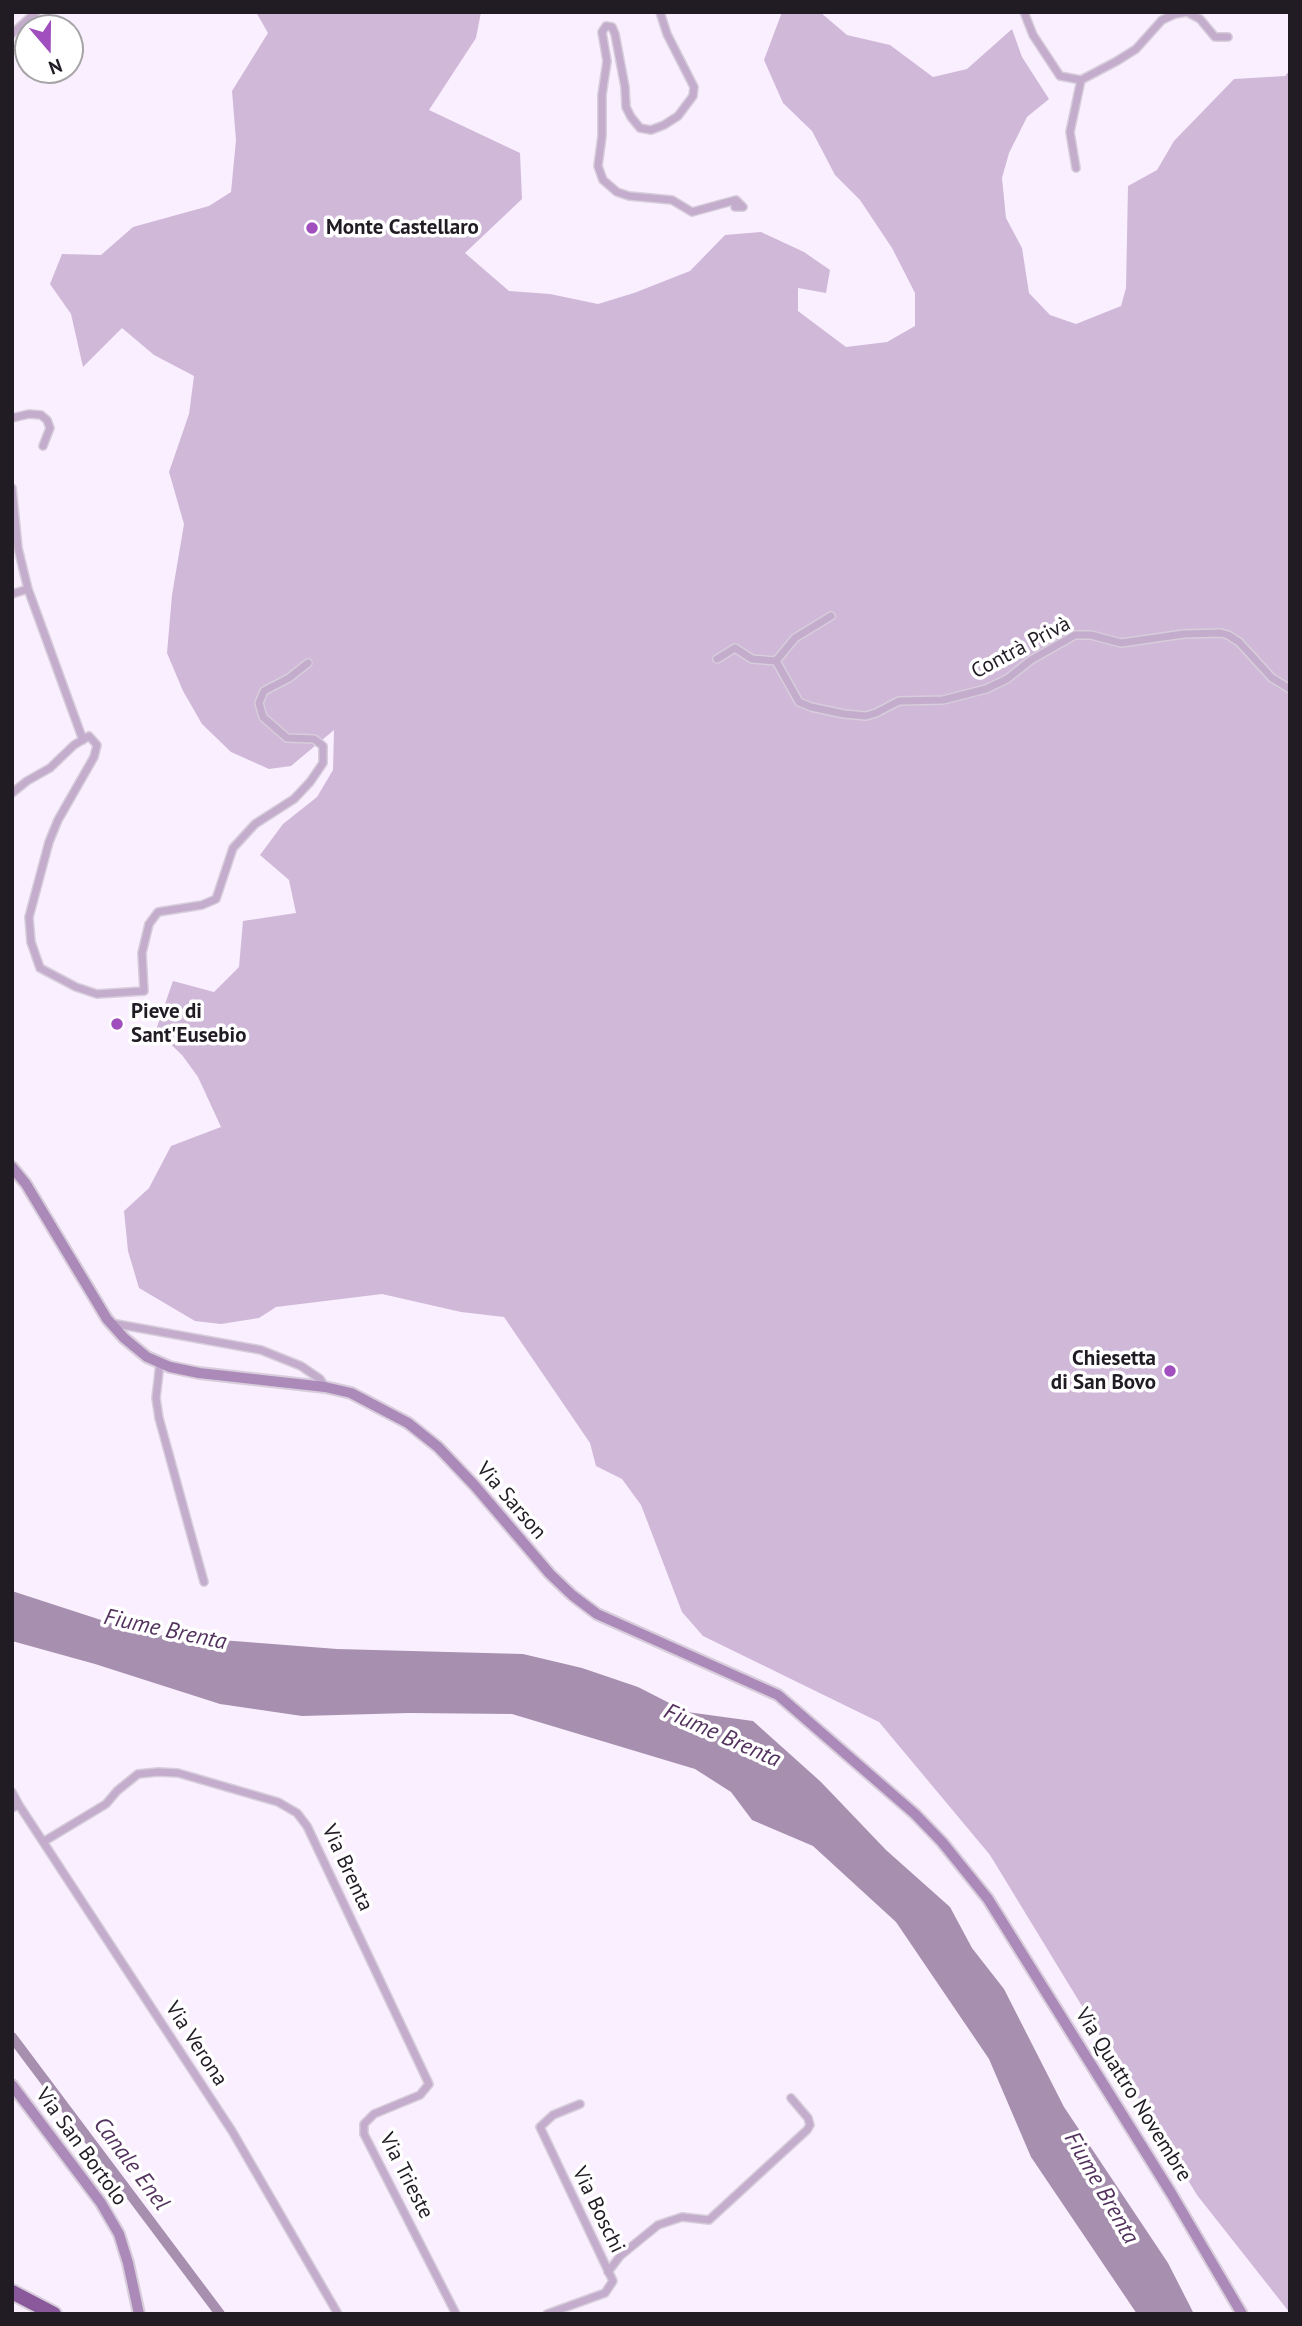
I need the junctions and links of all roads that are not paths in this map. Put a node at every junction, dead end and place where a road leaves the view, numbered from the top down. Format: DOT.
graph roads {
  1 [pos="36,12"];
  2 [pos="660,12"];
  3 [pos="1024,12"];
  4 [pos="1187,12"];
  5 [pos="12,34"];
  6 [pos="1228,37"];
  7 [pos="1081,80"];
  8 [pos="1076,169"];
  9 [pos="735,207"];
  10 [pos="12,418"];
  11 [pos="43,446"];
  12 [pos="12,488"];
  13 [pos="28,589"];
  14 [pos="12,594"];
  15 [pos="831,616"];
  16 [pos="717,659"];
  17 [pos="776,661"];
  18 [pos="309,663"];
  19 [pos="1290,688"];
  20 [pos="83,740"];
  21 [pos="12,793"];
  22 [pos="12,1167"];
  23 [pos="110,1323"];
  24 [pos="160,1363"];
  25 [pos="325,1387"];
  26 [pos="204,1581"];
  27 [pos="12,1792"];
  28 [pos="15,1806"];
  29 [pos="43,1842"];
  30 [pos="988,1899"];
  31 [pos="429,2084"];
  32 [pos="12,2085"];
  33 [pos="791,2098"];
  34 [pos="580,2104"];
  35 [pos="608,2272"];
  36 [pos="12,2292"];
  37 [pos="54,2314"];
  38 [pos="139,2314"];
  39 [pos="338,2314"];
  40 [pos="456,2314"];
  41 [pos="547,2314"];
  42 [pos="1242,2314"];
  1 -- 5 [label="street"];
  2 -- 9 [label="street"];
  3 -- 7 [label="street"];
  4 -- 6 [label="street"];
  4 -- 7 [label="street"];
  7 -- 8 [label="street"];
  10 -- 11 [label="street"];
  12 -- 13 [label="street"];
  13 -- 14 [label="street"];
  13 -- 20 [label="street"];
  15 -- 17 [label="street"];
  16 -- 17 [label="street"];
  17 -- 19 [label="street, Contrà Privà"];
  18 -- 20 [label="street"];
  20 -- 21 [label="street"];
  22 -- 23 [label="street, Via Sarson"];
  23 -- 24 [label="street, Via Sarson"];
  23 -- 25 [label="street"];
  24 -- 25 [label="street, Via Sarson"];
  24 -- 26 [label="street"];
  25 -- 30 [label="street, Via Sarson"];
  27 -- 28 [label="street, Via Verona"];
  28 -- 29 [label="street, Via Verona"];
  29 -- 31 [label="street, Via Brenta"];
  29 -- 39 [label="street, Via Verona"];
  30 -- 42 [label="street, Via Quattro Novembre"];
  31 -- 40 [label="street, Via Trieste"];
  32 -- 38 [label="street, Via San Bortolo"];
  33 -- 35 [label="street"];
  34 -- 35 [label="street, Via Boschi"];
  35 -- 41 [label="street, Via Boschi"];
  36 -- 37 [label="highway"];
}
